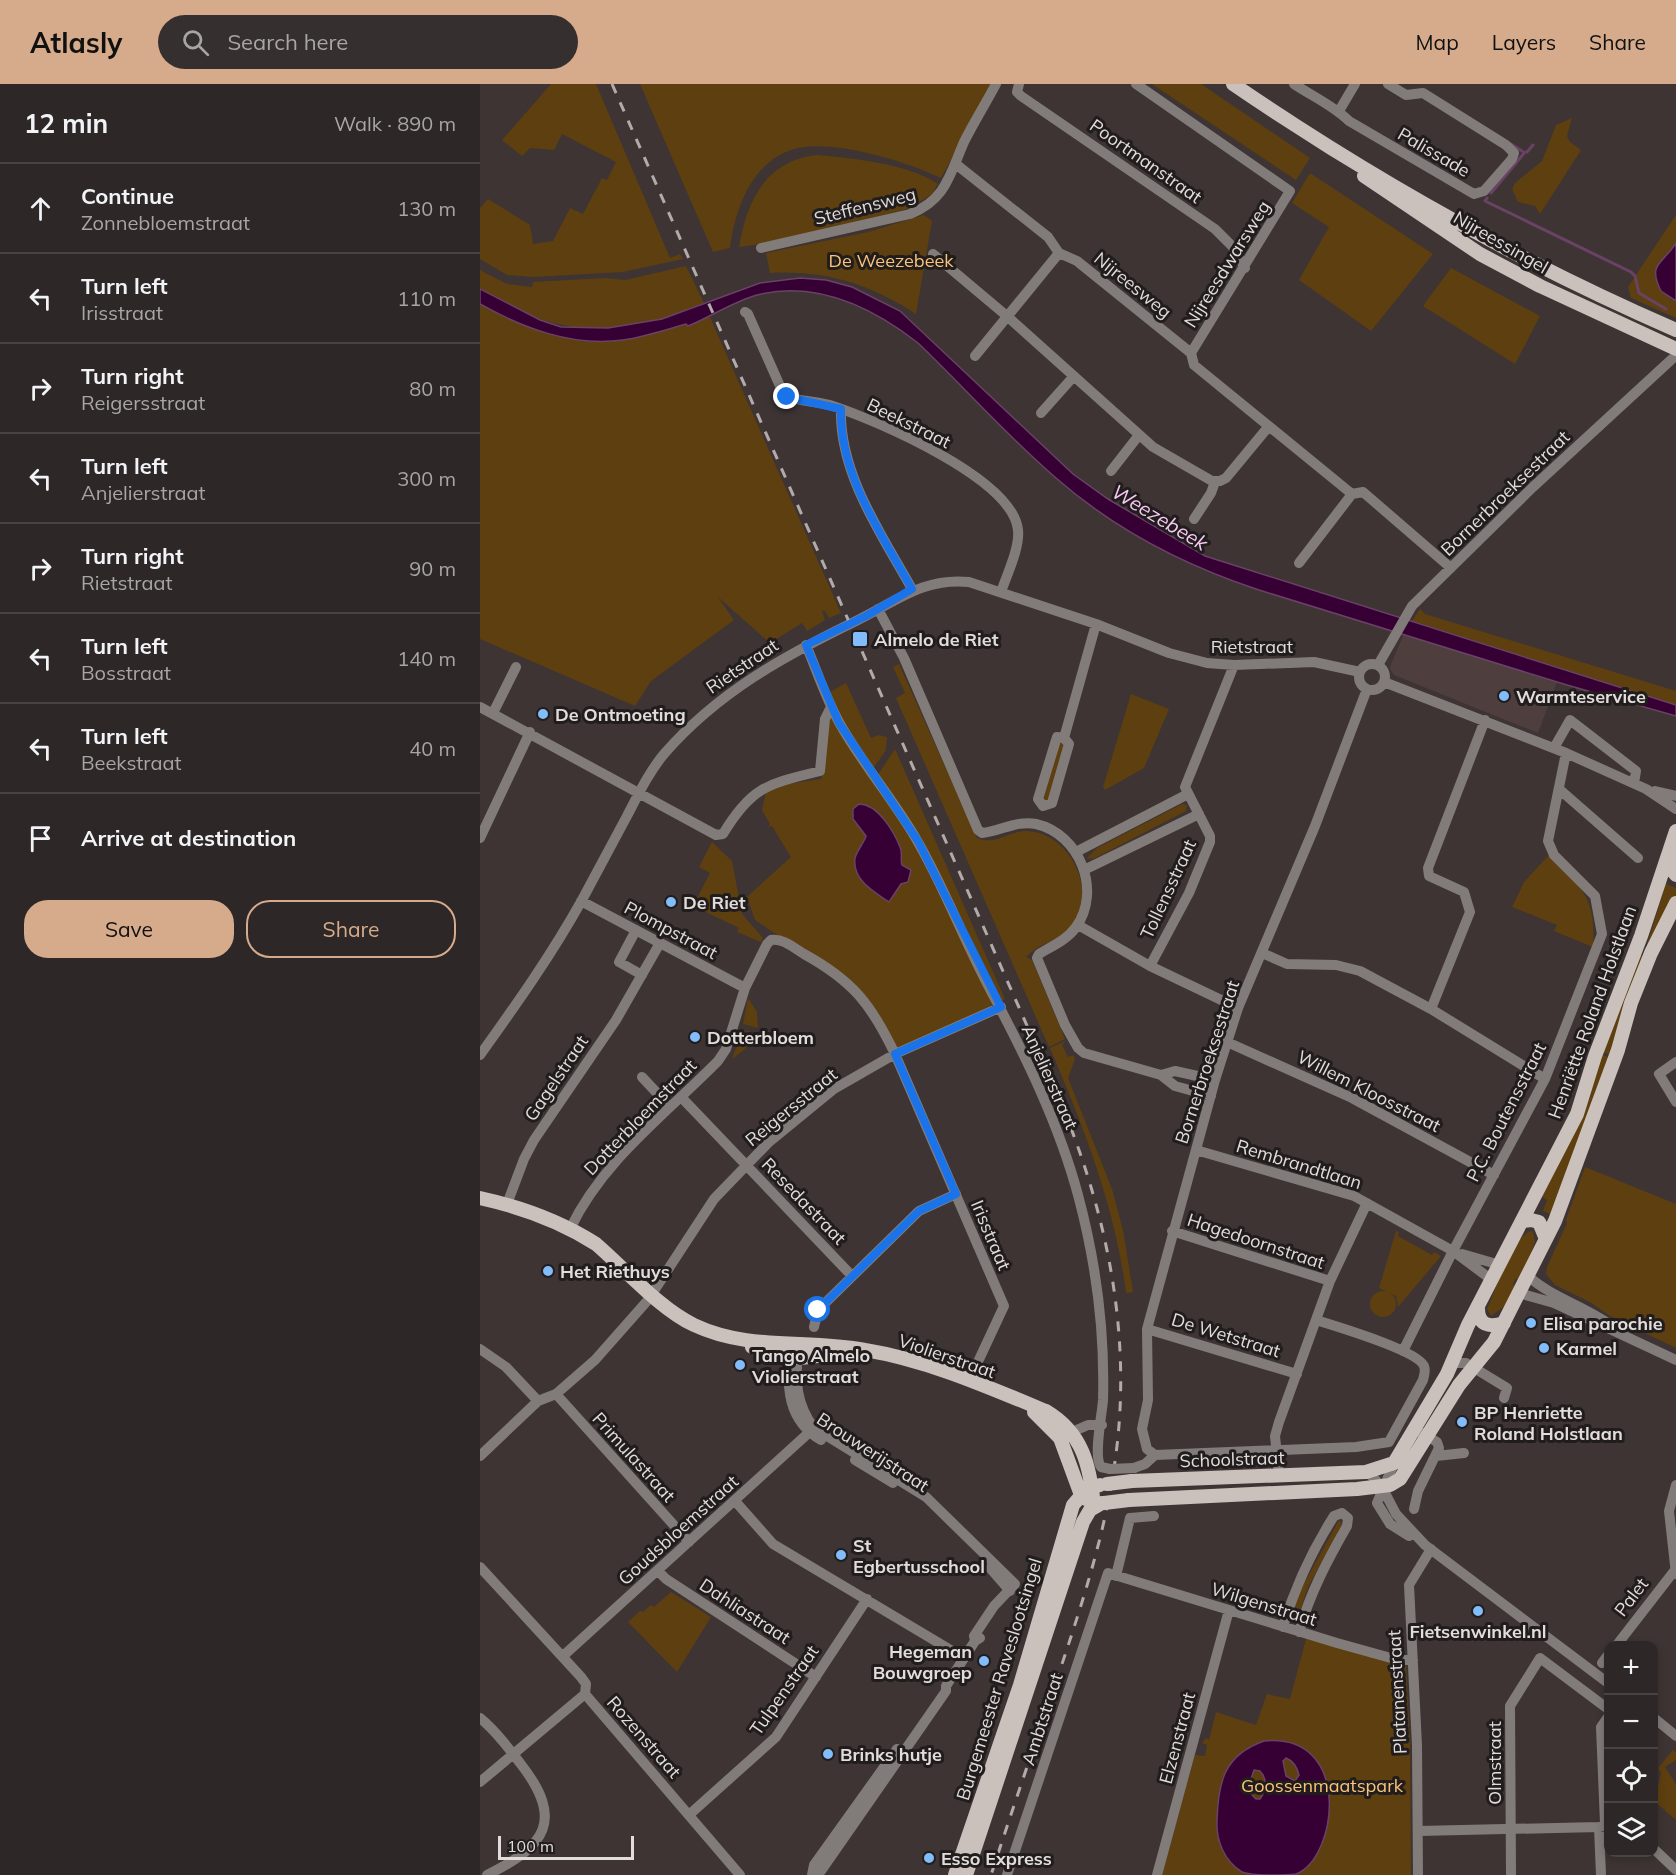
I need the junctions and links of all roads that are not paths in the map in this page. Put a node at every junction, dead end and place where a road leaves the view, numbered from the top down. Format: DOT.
graph roads {
  1 [pos="996,84"];
  2 [pos="1136,84"];
  3 [pos="1233,84"];
  4 [pos="1294,84"];
  5 [pos="1355,84"];
  6 [pos="1388,84"];
  7 [pos="1018,88"];
  8 [pos="1339,111"];
  9 [pos="1322,143"];
  10 [pos="957,165"];
  11 [pos="761,248"];
  12 [pos="933,254"];
  13 [pos="1059,254"];
  14 [pos="1245,268"];
  15 [pos="745,312"];
  16 [pos="1008,317"];
  17 [pos="1676,330"];
  18 [pos="1191,353"];
  19 [pos="1674,354"];
  20 [pos="975,356"];
  21 [pos="1074,376"];
  22 [pos="841,409"];
  23 [pos="1041,413"];
  24 [pos="1269,426"];
  25 [pos="1139,435"];
  26 [pos="1111,471"];
  27 [pos="1215,482"];
  28 [pos="1352,494"];
  29 [pos="1194,519"];
  30 [pos="1299,563"];
  31 [pos="1451,568"];
  32 [pos="912,589"];
  33 [pos="1001,592"];
  34 [pos="878,609"];
  35 [pos="1096,624"];
  36 [pos="806,645"];
  37 [pos="1234,665"];
  38 [pos="1378,665"];
  39 [pos="516,667"];
  40 [pos="1360,672"];
  41 [pos="1384,682"];
  42 [pos="1367,689"];
  43 [pos="480,707"];
  44 [pos="831,707"];
  45 [pos="493,713"];
  46 [pos="1485,720"];
  47 [pos="530,732"];
  48 [pos="1554,748"];
  49 [pos="1566,753"];
  50 [pos="1634,783"];
  51 [pos="1559,789"];
  52 [pos="1646,789"];
  53 [pos="639,793"];
  54 [pos="1188,794"];
  55 [pos="1676,796"];
  56 [pos="1676,809"];
  57 [pos="1199,814"];
  58 [pos="1036,824"];
  59 [pos="1676,831"];
  60 [pos="480,838"];
  61 [pos="1670,846"];
  62 [pos="1076,852"];
  63 [pos="1638,858"];
  64 [pos="1084,870"];
  65 [pos="1676,875"];
  66 [pos="581,902"];
  67 [pos="1676,903"];
  68 [pos="1078,925"];
  69 [pos="636,930"];
  70 [pos="782,940"];
  71 [pos="660,943"];
  72 [pos="1262,953"];
  73 [pos="1150,966"];
  74 [pos="642,975"];
  75 [pos="745,988"];
  76 [pos="1001,1007"];
  77 [pos="1238,1008"];
  78 [pos="1431,1009"];
  79 [pos="1227,1042"];
  80 [pos="895,1054"];
  81 [pos="480,1055"];
  82 [pos="1676,1062"];
  83 [pos="1161,1075"];
  84 [pos="642,1077"];
  85 [pos="1545,1079"];
  86 [pos="1215,1080"];
  87 [pos="1211,1096"];
  88 [pos="682,1098"];
  89 [pos="1676,1102"];
  90 [pos="670,1107"];
  91 [pos="1196,1150"];
  92 [pos="747,1165"];
  93 [pos="1494,1175"];
  94 [pos="956,1194"];
  95 [pos="480,1198"];
  96 [pos="1367,1203"];
  97 [pos="507,1204"];
  98 [pos="1523,1221"];
  99 [pos="570,1229"];
  100 [pos="1172,1231"];
  101 [pos="1546,1239"];
  102 [pos="1453,1251"];
  103 [pos="1500,1265"];
  104 [pos="852,1276"];
  105 [pos="1528,1276"];
  106 [pos="1492,1280"];
  107 [pos="1330,1281"];
  108 [pos="652,1293"];
  109 [pos="1519,1293"];
  110 [pos="1478,1308"];
  111 [pos="1316,1320"];
  112 [pos="1504,1323"];
  113 [pos="814,1327"];
  114 [pos="1147,1329"];
  115 [pos="1624,1334"];
  116 [pos="480,1350"];
  117 [pos="1403,1351"];
  118 [pos="794,1353"];
  119 [pos="1676,1360"];
  120 [pos="1452,1363"];
  121 [pos="1473,1367"];
  122 [pos="1297,1374"];
  123 [pos="969,1381"];
  124 [pos="555,1394"];
  125 [pos="1504,1398"];
  126 [pos="538,1401"];
  127 [pos="1019,1402"];
  128 [pos="1102,1425"];
  129 [pos="1415,1430"];
  130 [pos="811,1431"];
  131 [pos="1073,1432"];
  132 [pos="1428,1437"];
  133 [pos="1060,1438"];
  134 [pos="1276,1451"];
  135 [pos="1464,1453"];
  136 [pos="1155,1455"];
  137 [pos="480,1456"];
  138 [pos="1436,1456"];
  139 [pos="1394,1463"];
  140 [pos="1110,1469"];
  141 [pos="1368,1472"];
  142 [pos="1133,1474"];
  143 [pos="1279,1475"];
  144 [pos="1676,1485"];
  145 [pos="1382,1487"];
  146 [pos="1086,1490"];
  147 [pos="735,1501"];
  148 [pos="1099,1505"];
  149 [pos="1414,1509"];
  150 [pos="1154,1516"];
  151 [pos="689,1542"];
  152 [pos="1428,1547"];
  153 [pos="480,1567"];
  154 [pos="657,1571"];
  155 [pos="1675,1572"];
  156 [pos="1112,1575"];
  157 [pos="867,1599"];
  158 [pos="1229,1610"];
  159 [pos="1283,1628"];
  160 [pos="1299,1632"];
  161 [pos="1620,1641"];
  162 [pos="563,1656"];
  163 [pos="964,1658"];
  164 [pos="1413,1660"];
  165 [pos="816,1677"];
  166 [pos="1604,1680"];
  167 [pos="585,1694"];
  168 [pos="1604,1706"];
  169 [pos="480,1718"];
  170 [pos="1658,1722"];
  171 [pos="1604,1723"];
  172 [pos="1676,1736"];
  173 [pos="512,1753"];
  174 [pos="480,1782"];
  175 [pos="690,1814"];
  176 [pos="1604,1826"];
  177 [pos="1510,1829"];
  178 [pos="1419,1831"];
  179 [pos="1658,1854"];
  180 [pos="1676,1870"];
  181 [pos="487,1875"];
  182 [pos="740,1875"];
  183 [pos="813,1875"];
  184 [pos="955,1875"];
  185 [pos="966,1875"];
  186 [pos="1007,1875"];
  187 [pos="1157,1875"];
  188 [pos="1418,1875"];
  189 [pos="1511,1875"];
  190 [pos="1602,1875"];
  1 -- 10 [label="street"];
  2 -- 14 [label="street, Nijreesdwarsweg"];
  3 -- 9 [label="main road, Nijreessingel"];
  4 -- 8 [label="street, Palissade"];
  5 -- 8 [label="street"];
  6 -- 8 [label="street, Palissade"];
  7 -- 14 [label="street, Poortmanstraat"];
  9 -- 17 [label="main road, Nijreessingel"];
  9 -- 19 [label="main road, Nijreessingel"];
  10 -- 11 [label="street, Steffensweg"];
  10 -- 13 [label="street, Nijreesweg"];
  12 -- 16 [label="street"];
  13 -- 16 [label="street"];
  13 -- 18 [label="street, Nijreesweg"];
  14 -- 18 [label="street, Nijreesdwarsweg"];
  15 -- 22 [label="street, Beekstraat"];
  16 -- 20 [label="street"];
  16 -- 21 [label="street"];
  18 -- 24 [label="street, Nijreesweg"];
  19 -- 31 [label="street, Bornerbroeksestraat"];
  21 -- 23 [label="street"];
  21 -- 25 [label="street"];
  22 -- 32 [label="street"];
  22 -- 33 [label="street, Beekstraat"];
  24 -- 27 [label="street"];
  24 -- 28 [label="street, Nijreesweg"];
  25 -- 26 [label="street"];
  25 -- 27 [label="street"];
  27 -- 29 [label="street"];
  28 -- 30 [label="street"];
  28 -- 31 [label="street, Nijreesweg"];
  31 -- 38 [label="street, Bornerbroeksestraat"];
  32 -- 33 [label="street, Rietstraat"];
  32 -- 34 [label="street, Rietstraat"];
  33 -- 35 [label="street, Rietstraat"];
  34 -- 36 [label="street, Rietstraat"];
  34 -- 58 [label="street"];
  35 -- 37 [label="street, Rietstraat"];
  35 -- 58 [label="street"];
  36 -- 44 [label="street, Anjelierstraat"];
  36 -- 53 [label="street, Rietstraat"];
  37 -- 40 [label="street, Rietstraat"];
  37 -- 54 [label="street"];
  38 -- 40 [label="street"];
  38 -- 41 [label="street"];
  39 -- 45 [label="street"];
  40 -- 42 [label="street"];
  41 -- 42 [label="street"];
  41 -- 46 [label="street"];
  42 -- 72 [label="street, Bornerbroeksestraat"];
  43 -- 45 [label="street"];
  44 -- 53 [label="street"];
  44 -- 76 [label="street, Anjelierstraat"];
  45 -- 47 [label="street"];
  46 -- 48 [label="street"];
  46 -- 78 [label="street"];
  47 -- 53 [label="street"];
  47 -- 60 [label="street"];
  48 -- 49 [label="street"];
  48 -- 50 [label="street"];
  49 -- 50 [label="street"];
  49 -- 51 [label="street, P.C. Boutensstraat"];
  50 -- 52 [label="street"];
  51 -- 63 [label="street"];
  51 -- 85 [label="street, P.C. Boutensstraat"];
  52 -- 55 [label="street"];
  52 -- 56 [label="street"];
  53 -- 66 [label="street, Rietstraat"];
  54 -- 57 [label="street, Tollensstraat"];
  54 -- 62 [label="street"];
  57 -- 64 [label="street"];
  57 -- 73 [label="street, Tollensstraat"];
  58 -- 62 [label="street"];
  59 -- 61 [label="main road, Henriëtte Roland Holstlaan"];
  61 -- 65 [label="main road"];
  61 -- 98 [label="main road, Henriëtte Roland Holstlaan"];
  62 -- 64 [label="street"];
  64 -- 68 [label="street"];
  66 -- 69 [label="street, Plompstraat"];
  66 -- 81 [label="street, Rietstraat"];
  67 -- 101 [label="main road, Henriëtte Roland Holstlaan"];
  68 -- 73 [label="street"];
  68 -- 83 [label="street"];
  69 -- 71 [label="street, Plompstraat"];
  69 -- 74 [label="street"];
  70 -- 75 [label="street, Dotterbloemstraat"];
  70 -- 80 [label="street, Irisstraat"];
  71 -- 74 [label="street, Gagelstraat"];
  71 -- 75 [label="street, Plompstraat"];
  72 -- 77 [label="street, Bornerbroeksestraat"];
  72 -- 78 [label="street"];
  73 -- 77 [label="street"];
  74 -- 97 [label="street, Gagelstraat"];
  75 -- 88 [label="street, Dotterbloemstraat"];
  76 -- 80 [label="street, Reigersstraat"];
  76 -- 128 [label="street, Anjelierstraat"];
  77 -- 79 [label="street, Bornerbroeksestraat"];
  78 -- 85 [label="street"];
  79 -- 86 [label="street, Bornerbroeksestraat"];
  79 -- 93 [label="street, Willem Kloosstraat"];
  80 -- 92 [label="street, Reigersstraat"];
  80 -- 94 [label="street, Irisstraat"];
  82 -- 89 [label="street"];
  83 -- 86 [label="street"];
  83 -- 87 [label="street"];
  84 -- 90 [label="street"];
  85 -- 93 [label="street, P.C. Boutensstraat"];
  86 -- 87 [label="street, Bornerbroeksestraat"];
  87 -- 91 [label="street, Bornerbroeksestraat"];
  88 -- 90 [label="street, Dotterbloemstraat"];
  88 -- 92 [label="street, Resedastraat"];
  90 -- 99 [label="street, Dotterbloemstraat"];
  91 -- 96 [label="street, Rembrandtlaan"];
  91 -- 100 [label="street, Bornerbroeksestraat"];
  92 -- 104 [label="street, Resedastraat"];
  92 -- 108 [label="street, Reigersstraat"];
  93 -- 102 [label="street, P.C. Boutensstraat"];
  94 -- 104 [label="street"];
  94 -- 123 [label="street, Irisstraat"];
  95 -- 97 [label="main road, Violierstraat"];
  96 -- 102 [label="street, Rembrandtlaan"];
  96 -- 107 [label="street"];
  97 -- 99 [label="main road, Violierstraat"];
  98 -- 101 [label="main road"];
  98 -- 103 [label="main road, Henriëtte Roland Holstlaan"];
  99 -- 108 [label="main road, Violierstraat"];
  100 -- 107 [label="street, Hagedoornstraat"];
  100 -- 114 [label="street, Bornerbroeksestraat"];
  101 -- 105 [label="main road, Henriëtte Roland Holstlaan"];
  102 -- 103 [label="street, Rembrandtlaan"];
  102 -- 106 [label="street, Rembrandtlaan"];
  102 -- 117 [label="street, P.C. Boutensstraat"];
  103 -- 106 [label="main road, Henriëtte Roland Holstlaan"];
  104 -- 113 [label="street"];
  105 -- 109 [label="main road, Henriëtte Roland Holstlaan"];
  105 -- 115 [label="street"];
  106 -- 110 [label="main road, Henriëtte Roland Holstlaan"];
  107 -- 111 [label="street"];
  108 -- 118 [label="main road, Violierstraat"];
  108 -- 124 [label="street, Reigersstraat"];
  109 -- 112 [label="main road, Henriëtte Roland Holstlaan"];
  109 -- 115 [label="street"];
  110 -- 112 [label="main road"];
  110 -- 120 [label="main road, Henriëtte Roland Holstlaan"];
  111 -- 117 [label="street"];
  111 -- 122 [label="street"];
  112 -- 121 [label="main road, Henriëtte Roland Holstlaan"];
  114 -- 122 [label="street, De Wetstraat"];
  114 -- 136 [label="street, Bornerbroeksestraat"];
  115 -- 119 [label="street"];
  116 -- 126 [label="street"];
  117 -- 134 [label="street, Schoolstraat"];
  118 -- 123 [label="main road, Violierstraat"];
  118 -- 130 [label="street, Brouwerijstraat"];
  120 -- 121 [label="street"];
  120 -- 129 [label="main road, Henriëtte Roland Holstlaan"];
  121 -- 125 [label="street"];
  121 -- 132 [label="main road, Henriëtte Roland Holstlaan"];
  122 -- 134 [label="street"];
  123 -- 127 [label="main road, Violierstraat"];
  124 -- 126 [label="street, Reigersstraat"];
  124 -- 151 [label="street, Primulastraat"];
  126 -- 137 [label="street"];
  127 -- 131 [label="main road, Violierstraat"];
  127 -- 133 [label="main road, Violierstraat"];
  128 -- 131 [label="street"];
  128 -- 140 [label="street, Anjelierstraat"];
  129 -- 132 [label="street"];
  129 -- 139 [label="main road, Henriëtte Roland Holstlaan"];
  130 -- 147 [label="street, Goudsbloemstraat"];
  130 -- 163 [label="street, Brouwerijstraat"];
  131 -- 133 [label="street"];
  131 -- 146 [label="main road, Violierstraat"];
  132 -- 138 [label="street"];
  132 -- 145 [label="main road, Henriëtte Roland Holstlaan"];
  133 -- 146 [label="main road, Violierstraat"];
  134 -- 136 [label="street, Schoolstraat"];
  134 -- 143 [label="street"];
  135 -- 138 [label="street"];
  136 -- 142 [label="street, Schoolstraat"];
  138 -- 149 [label="street"];
  139 -- 141 [label="main road"];
  139 -- 145 [label="street"];
  140 -- 142 [label="street, Schoolstraat, bridge"];
  141 -- 143 [label="main road, Schoolstraat"];
  141 -- 145 [label="street"];
  142 -- 143 [label="main road, Schoolstraat"];
  142 -- 146 [label="main road, Schoolstraat, bridge"];
  144 -- 155 [label="street"];
  145 -- 148 [label="main road, Schoolstraat, bridge"];
  145 -- 152 [label="street"];
  146 -- 148 [label="main road, Violierstraat"];
  146 -- 184 [label="main road, Burgemeester Raveslootsingel"];
  147 -- 151 [label="street, Goudsbloemstraat"];
  147 -- 157 [label="street"];
  148 -- 185 [label="main road, Burgemeester Raveslootsingel"];
  150 -- 156 [label="street, Ambtstraat"];
  151 -- 154 [label="street, Goudsbloemstraat"];
  152 -- 164 [label="street, Platanenstraat"];
  152 -- 166 [label="street"];
  153 -- 162 [label="street, Rozenstraat"];
  154 -- 162 [label="street, Goudsbloemstraat"];
  154 -- 165 [label="street, Dahliastraat"];
  155 -- 161 [label="street, Palet"];
  156 -- 158 [label="street, Wilgenstraat"];
  156 -- 186 [label="street, Ambtstraat"];
  157 -- 163 [label="street"];
  157 -- 165 [label="street, Tulpenstraat"];
  158 -- 159 [label="street, Wilgenstraat"];
  158 -- 187 [label="street, Elzenstraat"];
  159 -- 160 [label="street, Wilgenstraat"];
  159 -- 160 [label="street"];
  160 -- 164 [label="street, Wilgenstraat"];
  162 -- 167 [label="street, Rozenstraat"];
  163 -- 183 [label="street"];
  164 -- 178 [label="street, Platanenstraat"];
  165 -- 175 [label="street, Tulpenstraat"];
  167 -- 173 [label="street"];
  167 -- 175 [label="street, Rozenstraat"];
  168 -- 177 [label="street, Olmstraat"];
  169 -- 173 [label="street"];
  170 -- 172 [label="street"];
  171 -- 176 [label="street"];
  173 -- 174 [label="street"];
  173 -- 181 [label="street"];
  175 -- 182 [label="street, Rozenstraat"];
  176 -- 177 [label="street"];
  176 -- 190 [label="street"];
  177 -- 178 [label="street"];
  177 -- 189 [label="street, Olmstraat"];
  178 -- 188 [label="street, Platanenstraat"];
  179 -- 180 [label="street"];
}
